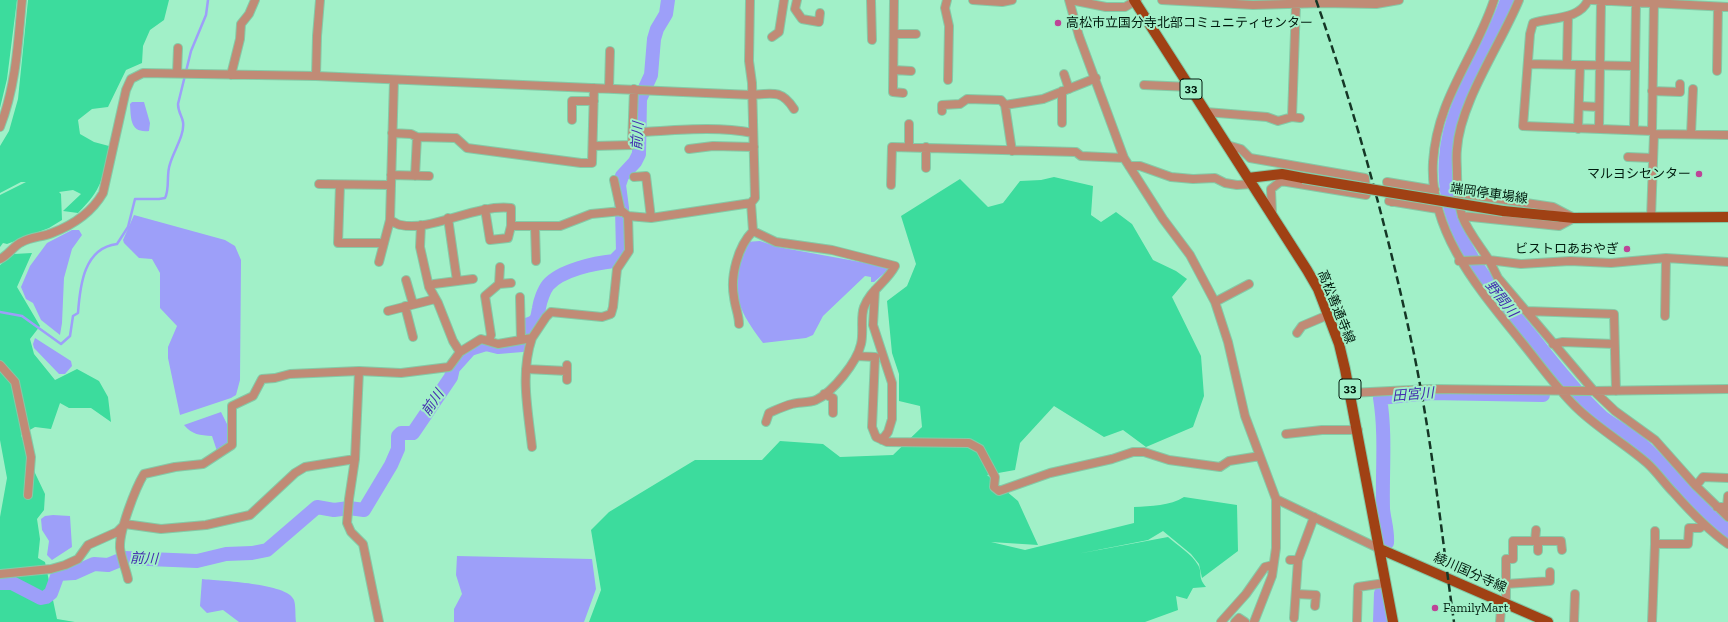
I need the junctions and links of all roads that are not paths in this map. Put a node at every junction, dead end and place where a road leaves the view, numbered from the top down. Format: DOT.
graph roads {
  1 [pos="22,0"];
  2 [pos="255,0"];
  3 [pos="320,0"];
  4 [pos="750,0"];
  5 [pos="784,0"];
  6 [pos="797,0"];
  7 [pos="871,0"];
  8 [pos="894,0"];
  9 [pos="947,0"];
  10 [pos="973,0"];
  11 [pos="1012,0"];
  12 [pos="1070,0"];
  13 [pos="1135,0"];
  14 [pos="1162,0"];
  15 [pos="1392,0"];
  16 [pos="1400,0"];
  17 [pos="1494,0"];
  18 [pos="1519,0"];
  19 [pos="1588,0"];
  20 [pos="1592,0"];
  21 [pos="1002,1"];
  22 [pos="1653,1"];
  23 [pos="1253,2"];
  24 [pos="1601,2"];
  25 [pos="1633,2"];
  26 [pos="1679,2"];
  27 [pos="1296,4"];
  28 [pos="1718,7"];
  29 [pos="1728,7"];
  30 [pos="820,13"];
  31 [pos="1568,16"];
  32 [pos="894,34"];
  33 [pos="916,34"];
  34 [pos="772,36"];
  35 [pos="872,40"];
  36 [pos="178,48"];
  37 [pos="610,51"];
  38 [pos="1528,64"];
  39 [pos="1567,64"];
  40 [pos="1580,65"];
  41 [pos="1600,66"];
  42 [pos="1634,66"];
  43 [pos="894,70"];
  44 [pos="911,71"];
  45 [pos="1717,71"];
  46 [pos="182,73"];
  47 [pos="231,74"];
  48 [pos="1064,74"];
  49 [pos="316,76"];
  50 [pos="1096,78"];
  51 [pos="394,80"];
  52 [pos="948,80"];
  53 [pos="1680,84"];
  54 [pos="1144,85"];
  55 [pos="1190,87"];
  56 [pos="594,88"];
  57 [pos="609,88"];
  58 [pos="1693,88"];
  59 [pos="638,90"];
  60 [pos="1066,90"];
  61 [pos="1652,91"];
  62 [pos="903,92"];
  63 [pos="752,96"];
  64 [pos="594,101"];
  65 [pos="942,104"];
  66 [pos="1005,105"];
  67 [pos="1579,106"];
  68 [pos="1599,107"];
  69 [pos="794,109"];
  70 [pos="1206,112"];
  71 [pos="572,120"];
  72 [pos="1062,123"];
  73 [pos="909,124"];
  74 [pos="0,127"];
  75 [pos="1578,128"];
  76 [pos="1599,129"];
  77 [pos="1634,129"];
  78 [pos="644,132"];
  79 [pos="1653,132"];
  80 [pos="392,133"];
  81 [pos="753,133"];
  82 [pos="1691,134"];
  83 [pos="1728,135"];
  84 [pos="417,138"];
  85 [pos="1227,145"];
  86 [pos="594,146"];
  87 [pos="754,147"];
  88 [pos="909,147"];
  89 [pos="926,147"];
  90 [pos="689,148"];
  91 [pos="1012,151"];
  92 [pos="1628,157"];
  93 [pos="1124,158"];
  94 [pos="1652,158"];
  95 [pos="1129,166"];
  96 [pos="926,168"];
  97 [pos="391,175"];
  98 [pos="415,176"];
  99 [pos="429,176"];
  100 [pos="634,177"];
  101 [pos="614,180"];
  102 [pos="1250,181"];
  103 [pos="319,184"];
  104 [pos="340,185"];
  105 [pos="390,185"];
  106 [pos="891,185"];
  107 [pos="1435,190"];
  108 [pos="1458,193"];
  109 [pos="751,203"];
  110 [pos="485,209"];
  111 [pos="1438,209"];
  112 [pos="624,214"];
  113 [pos="1272,214"];
  114 [pos="1462,216"];
  115 [pos="1728,217"];
  116 [pos="448,218"];
  117 [pos="651,218"];
  118 [pos="1574,218"];
  119 [pos="1651,218"];
  120 [pos="390,220"];
  121 [pos="421,225"];
  122 [pos="511,226"];
  123 [pos="535,227"];
  124 [pos="753,231"];
  125 [pos="384,243"];
  126 [pos="1666,258"];
  127 [pos="0,259"];
  128 [pos="1487,260"];
  129 [pos="536,261"];
  130 [pos="1460,261"];
  131 [pos="379,262"];
  132 [pos="1728,262"];
  133 [pos="500,267"];
  134 [pos="473,279"];
  135 [pos="406,280"];
  136 [pos="458,281"];
  137 [pos="511,282"];
  138 [pos="499,284"];
  139 [pos="1249,284"];
  140 [pos="429,287"];
  141 [pos="875,290"];
  142 [pos="520,297"];
  143 [pos="435,299"];
  144 [pos="1215,302"];
  145 [pos="409,305"];
  146 [pos="388,311"];
  147 [pos="1526,311"];
  148 [pos="1328,314"];
  149 [pos="1665,316"];
  150 [pos="739,324"];
  151 [pos="1296,333"];
  152 [pos="413,337"];
  153 [pos="532,338"];
  154 [pos="489,340"];
  155 [pos="520,340"];
  156 [pos="1553,344"];
  157 [pos="1614,344"];
  158 [pos="460,352"];
  159 [pos="856,356"];
  160 [pos="0,365"];
  161 [pos="526,369"];
  162 [pos="359,370"];
  163 [pos="567,380"];
  164 [pos="1728,389"];
  165 [pos="1561,391"];
  166 [pos="1592,391"];
  167 [pos="1616,391"];
  168 [pos="1350,393"];
  169 [pos="824,394"];
  170 [pos="833,413"];
  171 [pos="766,422"];
  172 [pos="1358,430"];
  173 [pos="1286,434"];
  174 [pos="882,440"];
  175 [pos="532,447"];
  176 [pos="1260,456"];
  177 [pos="355,459"];
  178 [pos="1728,478"];
  179 [pos="1696,486"];
  180 [pos="28,495"];
  181 [pos="1728,496"];
  182 [pos="1276,499"];
  183 [pos="1717,506"];
  184 [pos="1727,507"];
  185 [pos="1314,517"];
  186 [pos="1728,517"];
  187 [pos="125,524"];
  188 [pos="1704,524"];
  189 [pos="1536,530"];
  190 [pos="1655,531"];
  191 [pos="1537,541"];
  192 [pos="1655,544"];
  193 [pos="1728,544"];
  194 [pos="1380,548"];
  195 [pos="1562,550"];
  196 [pos="1538,551"];
  197 [pos="1273,565"];
  198 [pos="1550,572"];
  199 [pos="0,574"];
  200 [pos="128,579"];
  201 [pos="1385,583"];
  202 [pos="1506,584"];
  203 [pos="1296,594"];
  204 [pos="1575,594"];
  205 [pos="1504,602"];
  206 [pos="1315,606"];
  207 [pos="1294,618"];
  208 [pos="1357,621"];
  209 [pos="379,622"];
  210 [pos="1221,622"];
  211 [pos="1235,622"];
  212 [pos="1245,622"];
  213 [pos="1254,622"];
  214 [pos="1393,622"];
  215 [pos="1500,622"];
  216 [pos="1548,622"];
  217 [pos="1574,622"];
  218 [pos="1652,622"];
  1 -- 74 [label="street"];
  2 -- 47 [label="street"];
  3 -- 49 [label="street"];
  4 -- 63 [label="street"];
  5 -- 34 [label="street"];
  6 -- 30 [label="street"];
  7 -- 35 [label="street"];
  8 -- 32 [label="street"];
  9 -- 52 [label="street"];
  10 -- 21 [label="street"];
  11 -- 21 [label="street"];
  12 -- 13 [label="street"];
  12 -- 50 [label="street"];
  13 -- 55 [label="main road, 高松善通寺線 / 33"];
  14 -- 23 [label="street"];
  15 -- 16 [label="street"];
  15 -- 27 [label="street"];
  17 -- 107 [label="street"];
  18 -- 108 [label="street"];
  19 -- 31 [label="street"];
  20 -- 24 [label="street"];
  22 -- 25 [label="street"];
  22 -- 26 [label="street"];
  22 -- 61 [label="street"];
  23 -- 27 [label="street"];
  24 -- 25 [label="street"];
  24 -- 41 [label="street"];
  25 -- 42 [label="street"];
  26 -- 28 [label="street"];
  27 -- 70 [label="street"];
  28 -- 29 [label="street"];
  28 -- 45 [label="street"];
  31 -- 38 [label="street"];
  31 -- 39 [label="street"];
  32 -- 33 [label="street"];
  32 -- 43 [label="street"];
  36 -- 46 [label="street"];
  37 -- 57 [label="street"];
  38 -- 39 [label="street"];
  38 -- 75 [label="street"];
  39 -- 40 [label="street"];
  40 -- 41 [label="street"];
  40 -- 67 [label="street"];
  41 -- 42 [label="street"];
  41 -- 68 [label="street"];
  42 -- 77 [label="street"];
  43 -- 44 [label="street"];
  43 -- 62 [label="street"];
  46 -- 47 [label="street"];
  46 -- 127 [label="street"];
  47 -- 49 [label="street"];
  48 -- 60 [label="street"];
  49 -- 51 [label="street"];
  50 -- 60 [label="street"];
  50 -- 93 [label="street"];
  51 -- 56 [label="street"];
  51 -- 80 [label="street"];
  53 -- 61 [label="street"];
  54 -- 55 [label="street"];
  55 -- 70 [label="main road, 高松善通寺線 / 33"];
  56 -- 57 [label="street"];
  56 -- 64 [label="street"];
  57 -- 59 [label="street"];
  58 -- 82 [label="street"];
  59 -- 63 [label="street"];
  59 -- 86 [label="street"];
  60 -- 66 [label="street"];
  60 -- 72 [label="street"];
  61 -- 79 [label="street"];
  63 -- 69 [label="street"];
  63 -- 81 [label="street"];
  64 -- 71 [label="street"];
  64 -- 86 [label="street"];
  65 -- 66 [label="street"];
  66 -- 91 [label="street"];
  67 -- 68 [label="street"];
  67 -- 75 [label="street"];
  68 -- 76 [label="street"];
  70 -- 85 [label="main road, 高松善通寺線 / 33"];
  73 -- 88 [label="street"];
  75 -- 76 [label="street"];
  76 -- 77 [label="street"];
  77 -- 79 [label="street"];
  78 -- 81 [label="street"];
  79 -- 82 [label="street"];
  79 -- 94 [label="street"];
  80 -- 84 [label="street"];
  80 -- 97 [label="street"];
  81 -- 87 [label="street"];
  82 -- 83 [label="street"];
  84 -- 86 [label="street"];
  84 -- 98 [label="street"];
  85 -- 102 [label="main road, 高松善通寺線 / 33"];
  85 -- 113 [label="street"];
  87 -- 90 [label="street"];
  87 -- 109 [label="street"];
  88 -- 89 [label="street"];
  88 -- 106 [label="street"];
  89 -- 91 [label="street"];
  89 -- 96 [label="street"];
  91 -- 93 [label="street"];
  92 -- 94 [label="street"];
  93 -- 95 [label="street"];
  94 -- 119 [label="street"];
  95 -- 102 [label="street"];
  95 -- 144 [label="street"];
  97 -- 98 [label="street"];
  97 -- 105 [label="street"];
  98 -- 99 [label="street"];
  100 -- 117 [label="street"];
  101 -- 112 [label="street"];
  102 -- 113 [label="main road, 高松善通寺線 / 33"];
  102 -- 118 [label="main road, 端岡停車場線, bridge"];
  103 -- 104 [label="street"];
  104 -- 105 [label="street"];
  104 -- 125 [label="street"];
  105 -- 120 [label="street"];
  107 -- 111 [label="street"];
  107 -- 111 [label="street"];
  108 -- 114 [label="street"];
  108 -- 118 [label="street"];
  109 -- 117 [label="street"];
  109 -- 124 [label="street"];
  110 -- 116 [label="street"];
  110 -- 122 [label="street"];
  110 -- 122 [label="street"];
  111 -- 130 [label="street"];
  112 -- 117 [label="street"];
  112 -- 123 [label="street"];
  112 -- 153 [label="street"];
  113 -- 148 [label="main road, 高松善通寺線 / 33"];
  114 -- 118 [label="street"];
  114 -- 128 [label="street"];
  115 -- 119 [label="main road, 端岡停車場線"];
  116 -- 121 [label="street"];
  116 -- 136 [label="street"];
  118 -- 119 [label="main road, 端岡停車場線"];
  120 -- 121 [label="street"];
  120 -- 125 [label="street"];
  121 -- 140 [label="street"];
  122 -- 123 [label="street"];
  123 -- 129 [label="street"];
  124 -- 141 [label="street"];
  124 -- 150 [label="street"];
  125 -- 131 [label="street"];
  126 -- 128 [label="street"];
  126 -- 132 [label="street"];
  126 -- 149 [label="street"];
  128 -- 130 [label="street"];
  128 -- 147 [label="street"];
  130 -- 165 [label="street"];
  133 -- 138 [label="street"];
  134 -- 136 [label="street"];
  135 -- 145 [label="street"];
  136 -- 140 [label="street"];
  137 -- 138 [label="street"];
  138 -- 154 [label="street"];
  139 -- 144 [label="street"];
  140 -- 143 [label="street"];
  141 -- 159 [label="street"];
  141 -- 174 [label="street"];
  142 -- 155 [label="street"];
  143 -- 145 [label="street"];
  143 -- 158 [label="street"];
  144 -- 176 [label="street"];
  145 -- 146 [label="street"];
  145 -- 152 [label="street"];
  147 -- 156 [label="street"];
  147 -- 157 [label="street"];
  148 -- 151 [label="street"];
  148 -- 168 [label="main road, 高松善通寺線 / 33"];
  153 -- 155 [label="street"];
  153 -- 161 [label="street"];
  154 -- 155 [label="street"];
  154 -- 158 [label="street"];
  156 -- 157 [label="street"];
  156 -- 166 [label="street"];
  157 -- 167 [label="street"];
  158 -- 162 [label="street"];
  159 -- 169 [label="street"];
  159 -- 174 [label="street"];
  160 -- 180 [label="street"];
  161 -- 163 [label="street"];
  161 -- 175 [label="street"];
  162 -- 177 [label="street"];
  162 -- 187 [label="street"];
  164 -- 167 [label="street"];
  165 -- 166 [label="street"];
  165 -- 168 [label="street"];
  165 -- 188 [label="street"];
  166 -- 167 [label="street"];
  166 -- 179 [label="street"];
  168 -- 172 [label="main road, 高松善通寺線 / 33"];
  169 -- 170 [label="street"];
  169 -- 171 [label="street"];
  172 -- 173 [label="street"];
  172 -- 194 [label="main road, 高松善通寺線 / 33"];
  174 -- 176 [label="street"];
  176 -- 182 [label="street"];
  177 -- 187 [label="street"];
  177 -- 209 [label="street"];
  178 -- 179 [label="street"];
  179 -- 183 [label="street"];
  181 -- 184 [label="street"];
  182 -- 185 [label="street"];
  182 -- 197 [label="street"];
  183 -- 184 [label="street"];
  183 -- 186 [label="street"];
  185 -- 194 [label="street"];
  185 -- 203 [label="street"];
  187 -- 199 [label="street"];
  187 -- 200 [label="street"];
  188 -- 192 [label="street"];
  188 -- 193 [label="street"];
  189 -- 191 [label="street"];
  190 -- 192 [label="street"];
  191 -- 195 [label="street"];
  191 -- 196 [label="street"];
  191 -- 202 [label="street"];
  192 -- 218 [label="street"];
  194 -- 201 [label="main road, 高松善通寺線 / 33"];
  194 -- 205 [label="main road, 綾川国分寺線"];
  197 -- 210 [label="street"];
  197 -- 213 [label="street"];
  198 -- 202 [label="street"];
  201 -- 208 [label="street"];
  201 -- 214 [label="main road, 高松善通寺線 / 33"];
  202 -- 205 [label="street"];
  203 -- 206 [label="street"];
  203 -- 207 [label="street"];
  204 -- 217 [label="street"];
  205 -- 215 [label="street"];
  205 -- 216 [label="main road, 綾川国分寺線"];
  211 -- 212 [label="street"];
}
